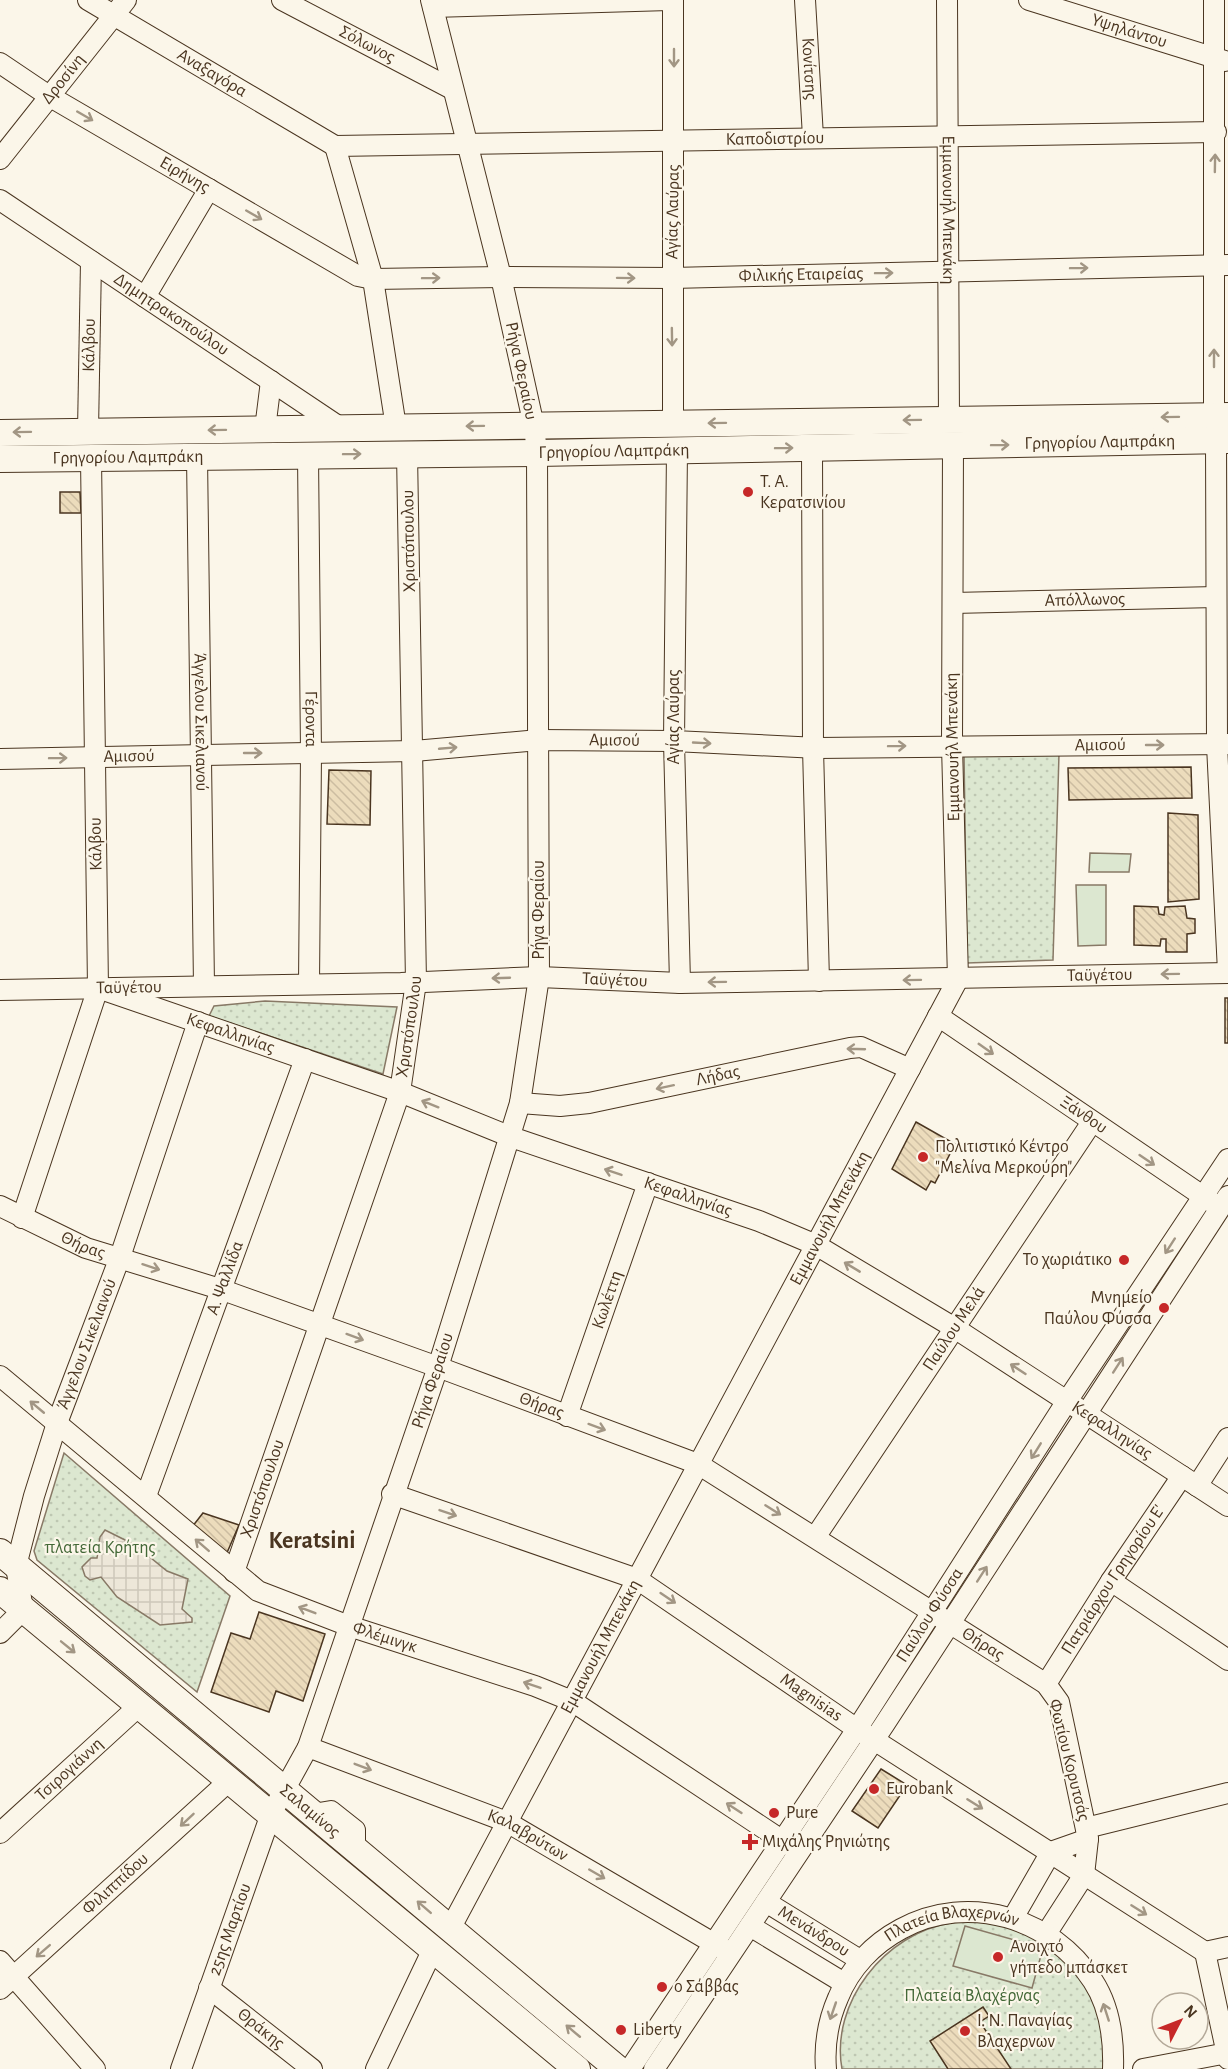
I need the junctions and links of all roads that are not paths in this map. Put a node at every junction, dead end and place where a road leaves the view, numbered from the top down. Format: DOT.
graph roads {
  1 [pos="88,0"];
  2 [pos="282,0"];
  3 [pos="671,0"];
  4 [pos="805,0"];
  5 [pos="947,0"];
  6 [pos="1029,0"];
  7 [pos="1214,0"];
  8 [pos="432,3"];
  9 [pos="121,7"];
  10 [pos="1221,59"];
  11 [pos="0,63"];
  12 [pos="452,89"];
  13 [pos="49,96"];
  14 [pos="1216,132"];
  15 [pos="950,136"];
  16 [pos="813,137"];
  17 [pos="674,139"];
  18 [pos="466,145"];
  19 [pos="334,146"];
  20 [pos="0,159"];
  21 [pos="209,189"];
  22 [pos="0,200"];
  23 [pos="91,261"];
  24 [pos="1221,265"];
  25 [pos="948,271"];
  26 [pos="501,277"];
  27 [pos="672,278"];
  28 [pos="373,279"];
  29 [pos="145,297"];
  30 [pos="271,381"];
  31 [pos="949,420"];
  32 [pos="673,424"];
  33 [pos="534,426"];
  34 [pos="341,428"];
  35 [pos="396,428"];
  36 [pos="1222,428"];
  37 [pos="265,429"];
  38 [pos="88,431"];
  39 [pos="0,433"];
  40 [pos="953,445"];
  41 [pos="812,448"];
  42 [pos="677,450"];
  43 [pos="407,453"];
  44 [pos="537,453"];
  45 [pos="308,455"];
  46 [pos="197,456"];
  47 [pos="91,458"];
  48 [pos="0,459"];
  49 [pos="1216,597"];
  50 [pos="953,603"];
  51 [pos="539,740"];
  52 [pos="674,741"];
  53 [pos="952,745"];
  54 [pos="1222,745"];
  55 [pos="813,748"];
  56 [pos="414,751"];
  57 [pos="200,753"];
  58 [pos="311,753"];
  59 [pos="94,757"];
  60 [pos="0,759"];
  61 [pos="1228,973"];
  62 [pos="539,976"];
  63 [pos="958,979"];
  64 [pos="819,981"];
  65 [pos="416,982"];
  66 [pos="680,983"];
  67 [pos="309,984"];
  68 [pos="204,986"];
  69 [pos="98,988"];
  70 [pos="0,990"];
  71 [pos="938,1016"];
  72 [pos="198,1022"];
  73 [pos="305,1059"];
  74 [pos="910,1069"];
  75 [pos="400,1092"];
  76 [pos="520,1103"];
  77 [pos="1092,1122"];
  78 [pos="511,1137"];
  79 [pos="1228,1159"];
  80 [pos="648,1183"];
  81 [pos="1202,1198"];
  82 [pos="1225,1205"];
  83 [pos="0,1206"];
  84 [pos="22,1218"];
  85 [pos="816,1245"];
  86 [pos="120,1257"];
  87 [pos="220,1289"];
  88 [pos="320,1325"];
  89 [pos="953,1327"];
  90 [pos="438,1366"];
  91 [pos="0,1376"];
  92 [pos="1067,1401"];
  93 [pos="1086,1413"];
  94 [pos="567,1416"];
  95 [pos="57,1423"];
  96 [pos="1228,1438"];
  97 [pos="699,1464"];
  98 [pos="1189,1481"];
  99 [pos="392,1494"];
  100 [pos="146,1496"];
  101 [pos="1228,1506"];
  102 [pos="816,1536"];
  103 [pos="8,1559"];
  104 [pos="234,1572"];
  105 [pos="637,1579"];
  106 [pos="1111,1581"];
  107 [pos="0,1589"];
  108 [pos="22,1610"];
  109 [pos="942,1618"];
  110 [pos="349,1626"];
  111 [pos="0,1633"];
  112 [pos="1228,1660"];
  113 [pos="1046,1684"];
  114 [pos="572,1701"];
  115 [pos="140,1705"];
  116 [pos="865,1735"];
  117 [pos="308,1747"];
  118 [pos="230,1780"];
  119 [pos="285,1790"];
  120 [pos="1228,1793"];
  121 [pos="271,1814"];
  122 [pos="507,1822"];
  123 [pos="0,1833"];
  124 [pos="1087,1833"];
  125 [pos="782,1840"];
  126 [pos="799,1852"];
  127 [pos="1051,1852"];
  128 [pos="1084,1875"];
  129 [pos="766,1902"];
  130 [pos="1013,1918"];
  131 [pos="750,1926"];
  132 [pos="450,1929"];
  133 [pos="1046,1934"];
  134 [pos="714,1943"];
  135 [pos="1228,1947"];
  136 [pos="433,1949"];
  137 [pos="1205,1952"];
  138 [pos="731,1953"];
  139 [pos="860,1960"];
  140 [pos="0,1961"];
  141 [pos="7,1983"];
  142 [pos="844,1983"];
  143 [pos="209,1988"];
  144 [pos="1227,2056"];
  145 [pos="95,2069"];
  146 [pos="181,2069"];
  147 [pos="312,2069"];
  148 [pos="376,2069"];
  149 [pos="577,2069"];
  150 [pos="618,2069"];
  151 [pos="630,2069"];
  152 [pos="654,2069"];
  153 [pos="826,2069"];
  154 [pos="1113,2069"];
  155 [pos="1143,2069"];
  1 -- 9 [label="street, Αναξαγόρα"];
  2 -- 12 [label="street, Σόλωνος"];
  3 -- 8 [label="street"];
  3 -- 17 [label="street, Αγίας Λαύρας, one-way"];
  4 -- 16 [label="street, Κονίτσης"];
  5 -- 15 [label="street, Εμμανουήλ Μπενάκη"];
  6 -- 10 [label="street, Υψηλάντου"];
  7 -- 10 [label="street"];
  8 -- 12 [label="street, Ρήγα Φεραίου"];
  9 -- 13 [label="street, Δροσίνη"];
  9 -- 19 [label="street, Αναξαγόρα"];
  10 -- 14 [label="street"];
  11 -- 13 [label="street, Ειρήνης"];
  12 -- 18 [label="street, Ρήγα Φεραίου"];
  13 -- 20 [label="street, Δροσίνη"];
  13 -- 21 [label="street, Ειρήνης, one-way"];
  14 -- 15 [label="street, Καποδιστρίου"];
  24 -- 14 [label="street, one-way"];
  15 -- 16 [label="street, Καποδιστρίου"];
  15 -- 25 [label="street, Εμμανουήλ Μπενάκη"];
  16 -- 17 [label="street, Καποδιστρίου"];
  17 -- 18 [label="street, Καποδιστρίου"];
  17 -- 27 [label="street, Αγίας Λαύρας"];
  18 -- 19 [label="street, Καποδιστρίου"];
  18 -- 26 [label="street, Ρήγα Φεραίου"];
  19 -- 28 [label="street"];
  21 -- 28 [label="street, Ειρήνης, one-way"];
  21 -- 29 [label="street"];
  22 -- 23 [label="street, Δημητρακοπούλου"];
  23 -- 29 [label="street, Δημητρακοπούλου"];
  23 -- 38 [label="street, Κάλβου"];
  25 -- 24 [label="street, Φιλικής Εταιρείας, one-way"];
  36 -- 24 [label="street, one-way"];
  27 -- 25 [label="street, Φιλικής Εταιρείας, one-way"];
  25 -- 31 [label="street, Εμμανουήλ Μπενάκη"];
  26 -- 27 [label="street, Φιλικής Εταιρείας, one-way"];
  28 -- 26 [label="street, Φιλικής Εταιρείας, one-way"];
  26 -- 33 [label="street, Ρήγα Φεραίου"];
  27 -- 32 [label="street, Αγίας Λαύρας, one-way"];
  28 -- 35 [label="street"];
  29 -- 30 [label="street, Δημητρακοπούλου"];
  30 -- 34 [label="street, Δημητρακοπούλου"];
  30 -- 37 [label="street"];
  31 -- 32 [label="main road, Γρηγορίου Λαμπράκη, one-way"];
  36 -- 31 [label="main road, Γρηγορίου Λαμπράκη, one-way"];
  32 -- 33 [label="main road, Γρηγορίου Λαμπράκη"];
  33 -- 35 [label="main road, Γρηγορίου Λαμπράκη, one-way"];
  33 -- 44 [label="street, Ρήγα Φεραίου"];
  34 -- 35 [label="main road, Γρηγορίου Λαμπράκη"];
  34 -- 37 [label="main road, Γρηγορίου Λαμπράκη"];
  40 -- 36 [label="main road, Γρηγορίου Λαμπράκη, one-way"];
  36 -- 49 [label="street"];
  37 -- 38 [label="main road, Γρηγορίου Λαμπράκη, one-way"];
  38 -- 39 [label="main road, Γρηγορίου Λαμπράκη, one-way"];
  40 -- 41 [label="main road, Γρηγορίου Λαμπράκη"];
  40 -- 50 [label="street, Εμμανουήλ Μπενάκη"];
  42 -- 41 [label="main road, Γρηγορίου Λαμπράκη, one-way"];
  41 -- 55 [label="street"];
  42 -- 44 [label="main road, Γρηγορίου Λαμπράκη"];
  42 -- 52 [label="street, Αγίας Λαύρας"];
  43 -- 44 [label="main road, Γρηγορίου Λαμπράκη"];
  45 -- 43 [label="main road, Γρηγορίου Λαμπράκη, one-way"];
  43 -- 56 [label="street, Χριστόπουλου"];
  44 -- 51 [label="street, Ρήγα Φεραίου"];
  45 -- 46 [label="main road, Γρηγορίου Λαμπράκη"];
  45 -- 58 [label="street, Γέροντα"];
  46 -- 47 [label="main road, Γρηγορίου Λαμπράκη"];
  46 -- 57 [label="street, Άγγελου Σικελιανού"];
  47 -- 48 [label="main road, Γρηγορίου Λαμπράκη"];
  47 -- 59 [label="street, Κάλβου"];
  49 -- 50 [label="street, Απόλλωνος"];
  49 -- 54 [label="street"];
  50 -- 53 [label="street, Εμμανουήλ Μπενάκη"];
  51 -- 52 [label="street, Αμισού"];
  56 -- 51 [label="street, Αμισού, one-way"];
  51 -- 62 [label="street, Ρήγα Φεραίου"];
  52 -- 55 [label="street, Αμισού, one-way"];
  52 -- 66 [label="street, Αγίας Λαύρας"];
  53 -- 54 [label="street, Αμισού, one-way"];
  55 -- 53 [label="street, Αμισού, one-way"];
  53 -- 63 [label="street, Εμμανουήλ Μπενάκη"];
  54 -- 61 [label="street"];
  55 -- 64 [label="street"];
  56 -- 58 [label="street, Αμισού"];
  56 -- 65 [label="street, Χριστόπουλου"];
  57 -- 58 [label="street, Αμισού, one-way"];
  57 -- 59 [label="street, Αμισού"];
  57 -- 68 [label="street, Άγγελου Σικελιανού"];
  58 -- 67 [label="street, Γέροντα"];
  60 -- 59 [label="street, Αμισού, one-way"];
  59 -- 69 [label="street, Κάλβου"];
  61 -- 63 [label="street, Ταϋγέτου, one-way"];
  62 -- 65 [label="street, Ταϋγέτου, one-way"];
  62 -- 66 [label="street, Ταϋγέτου"];
  62 -- 76 [label="street, Ρήγα Φεραίου"];
  63 -- 64 [label="street, Ταϋγέτου, one-way"];
  63 -- 71 [label="street, Εμμανουήλ Μπενάκη"];
  64 -- 66 [label="street, Ταϋγέτου, one-way"];
  65 -- 67 [label="street, Ταϋγέτου"];
  65 -- 75 [label="street, Χριστόπουλου"];
  67 -- 68 [label="street, Ταϋγέτου"];
  68 -- 69 [label="street, Ταϋγέτου"];
  69 -- 70 [label="street, Ταϋγέτου"];
  69 -- 72 [label="street, Κεφαλληνίας"];
  69 -- 84 [label="street, Κάλβου"];
  71 -- 74 [label="street, Εμμανουήλ Μπενάκη"];
  71 -- 77 [label="street, Ξάνθου, one-way"];
  72 -- 73 [label="street, Κεφαλληνίας"];
  72 -- 86 [label="street, Άγγελου Σικελιανού"];
  73 -- 75 [label="street, Κεφαλληνίας"];
  73 -- 87 [label="street, Α. Ψαλλίδα"];
  74 -- 76 [label="street, Λήδας, one-way"];
  74 -- 85 [label="street, Εμμανουήλ Μπενάκη"];
  78 -- 75 [label="street, Κεφαλληνίας, one-way"];
  75 -- 88 [label="street, Χριστόπουλου"];
  76 -- 78 [label="street, Ρήγα Φεραίου"];
  77 -- 81 [label="street, Ξάνθου, one-way"];
  77 -- 89 [label="street, Παύλου Μελά"];
  80 -- 78 [label="street, Κεφαλληνίας, one-way"];
  78 -- 90 [label="street, Ρήγα Φεραίου"];
  79 -- 81 [label="street, Παύλου Φύσσα"];
  80 -- 85 [label="street, Κεφαλληνίας"];
  80 -- 94 [label="street, Κωλέττη"];
  81 -- 82 [label="street, Ξάνθου"];
  81 -- 92 [label="street, Παύλου Φύσσα, one-way"];
  93 -- 82 [label="street, Παύλου Φύσσα, one-way"];
  83 -- 84 [label="street, Θήρας"];
  84 -- 86 [label="street, Θήρας"];
  89 -- 85 [label="street, Κεφαλληνίας, one-way"];
  85 -- 97 [label="street, Εμμανουήλ Μπενάκη"];
  86 -- 87 [label="street, Θήρας, one-way"];
  86 -- 95 [label="street, Άγγελου Σικελιανού"];
  87 -- 88 [label="street, Θήρας"];
  87 -- 100 [label="street, Α. Ψαλλίδα"];
  88 -- 90 [label="street, Θήρας, one-way"];
  88 -- 104 [label="street, Χριστόπουλου"];
  92 -- 89 [label="street, Κεφαλληνίας, one-way"];
  89 -- 102 [label="street, Παύλου Μελά"];
  90 -- 94 [label="street, Θήρας"];
  90 -- 99 [label="street, Ρήγα Φεραίου"];
  95 -- 91 [label="street, Φλέμινγκ, one-way"];
  92 -- 93 [label="street, Κεφαλληνίας"];
  92 -- 109 [label="street, Παύλου Φύσσα, one-way"];
  93 -- 98 [label="street, Κεφαλληνίας"];
  109 -- 93 [label="street, Παύλου Φύσσα, one-way"];
  94 -- 97 [label="street, Θήρας, one-way"];
  95 -- 100 [label="street, Φλέμινγκ"];
  95 -- 103 [label="street, Άγγελου Σικελιανού"];
  96 -- 98 [label="street, Πατριάρχου Γρηγορίου Ε'"];
  97 -- 102 [label="street, Θήρας, one-way"];
  97 -- 105 [label="street, Εμμανουήλ Μπενάκη"];
  98 -- 101 [label="street, Κεφαλληνίας"];
  98 -- 106 [label="street, Πατριάρχου Γρηγορίου Ε'"];
  99 -- 105 [label="street, Magnisias, one-way"];
  99 -- 110 [label="street, Ρήγα Φεραίου"];
  104 -- 100 [label="street, Φλέμινγκ, one-way"];
  102 -- 109 [label="street, Θήρας"];
  103 -- 107 [label="street"];
  103 -- 108 [label="street"];
  103 -- 119 [label="main road, Σαλαμίνος"];
  110 -- 104 [label="street, Φλέμινγκ, one-way"];
  105 -- 114 [label="street, Εμμανουήλ Μπενάκη"];
  105 -- 116 [label="street, Magnisias, one-way"];
  106 -- 112 [label="street"];
  106 -- 113 [label="street, Πατριάρχου Γρηγορίου Ε'"];
  107 -- 108 [label="main road, Σαλαμίνος"];
  108 -- 111 [label="street"];
  108 -- 115 [label="main road, Σαλαμίνος, one-way"];
  109 -- 113 [label="street, Θήρας"];
  109 -- 116 [label="street, Παύλου Φύσσα"];
  114 -- 110 [label="street, Φλέμινγκ, one-way"];
  110 -- 117 [label="street, Ρήγα Φεραίου"];
  113 -- 124 [label="street, Φωτίου Κορυτσάς"];
  114 -- 122 [label="street, Εμμανουήλ Μπενάκη"];
  125 -- 114 [label="street, Φλέμινγκ, one-way"];
  115 -- 118 [label="main road, Σαλαμίνος"];
  115 -- 123 [label="street, Τσιρογιάννη"];
  116 -- 125 [label="street, Παύλου Φύσσα"];
  116 -- 126 [label="street, Παύλου Φύσσα"];
  116 -- 127 [label="street, Magnisias, one-way"];
  117 -- 119 [label="street, Ρήγα Φεραίου"];
  117 -- 122 [label="street, Καλαβρύτων, one-way"];
  118 -- 121 [label="main road, Σαλαμίνος"];
  118 -- 141 [label="street, Φιλιππίδου, one-way"];
  119 -- 121 [label="street, 25ης Μαρτίου"];
  132 -- 119 [label="main road, Σαλαμίνος, one-way"];
  120 -- 124 [label="street"];
  121 -- 136 [label="main road, Σαλαμίνος"];
  121 -- 143 [label="street, 25ης Μαρτίου"];
  122 -- 132 [label="street, Εμμανουήλ Μπενάκη"];
  122 -- 134 [label="street, Καλαβρύτων, one-way"];
  124 -- 127 [label="street, Φωτίου Κορυτσάς"];
  124 -- 128 [label="street, Φωτίου Κορυτσάς"];
  125 -- 126 [label="street, Φλέμινγκ"];
  125 -- 134 [label="street, Παύλου Φύσσα"];
  126 -- 129 [label="street, Παύλου Φύσσα"];
  127 -- 128 [label="street, Magnisias"];
  127 -- 130 [label="street"];
  128 -- 133 [label="street"];
  128 -- 137 [label="street, Magnisias, one-way"];
  129 -- 131 [label="street, Παύλου Φύσσα"];
  129 -- 139 [label="street, Μενάνδρου"];
  130 -- 133 [label="street, Πλατεία Βλαχερνών"];
  130 -- 139 [label="street, Πλατεία Βλαχερνών"];
  131 -- 138 [label="street, Παύλου Φύσσα"];
  131 -- 142 [label="street, Μενάνδρου"];
  150 -- 132 [label="main road, Σαλαμίνος, one-way"];
  154 -- 133 [label="street, Πλατεία Βλαχερνών, one-way"];
  134 -- 138 [label="street, Καλαβρύτων"];
  134 -- 151 [label="street, Παύλου Φύσσα"];
  135 -- 137 [label="street"];
  136 -- 148 [label="street"];
  136 -- 149 [label="main road, Σαλαμίνος"];
  137 -- 144 [label="street"];
  138 -- 152 [label="street, Παύλου Φύσσα"];
  139 -- 142 [label="street, Πλατεία Βλαχερνών"];
  140 -- 141 [label="street"];
  141 -- 145 [label="street"];
  142 -- 153 [label="street, Πλατεία Βλαχερνών, one-way"];
  143 -- 146 [label="street, 25ης Μαρτίου"];
  143 -- 147 [label="street, Θράκης"];
  144 -- 155 [label="street"];
}
